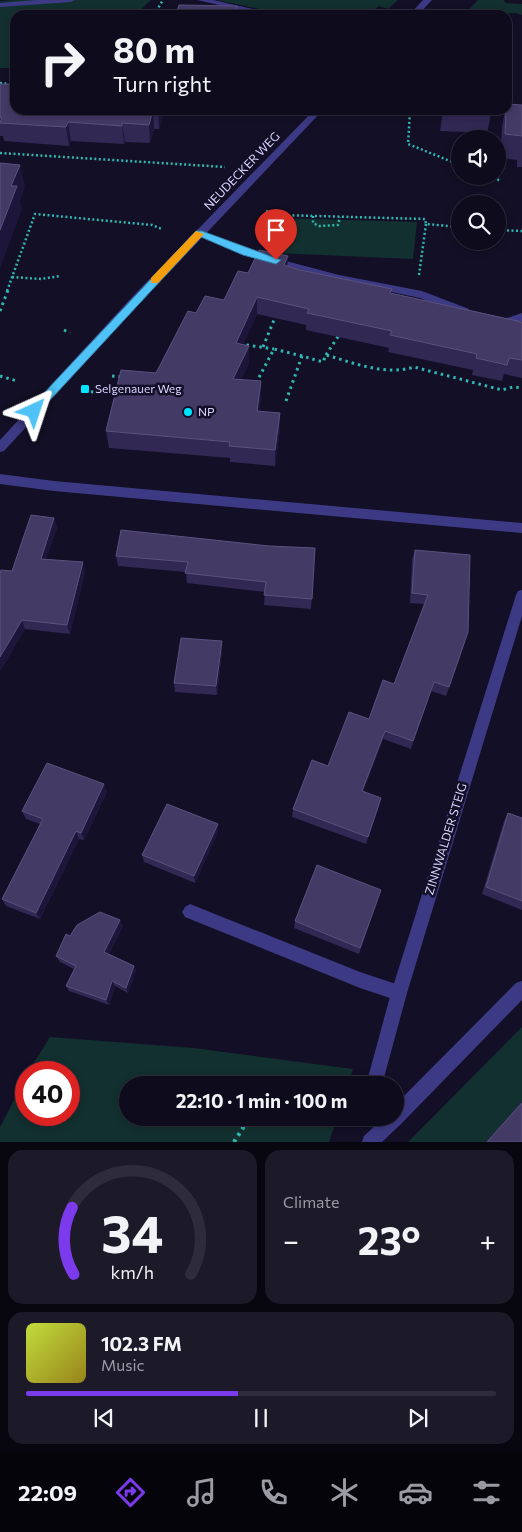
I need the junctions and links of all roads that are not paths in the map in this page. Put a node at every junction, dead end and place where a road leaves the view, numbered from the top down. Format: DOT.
graph roads {
  1 [pos="71,0"];
  2 [pos="201,0"];
  3 [pos="428,0"];
  4 [pos="0,5"];
  5 [pos="251,10"];
  6 [pos="418,10"];
  7 [pos="314,115"];
  8 [pos="199,234"];
  9 [pos="474,316"];
  10 [pos="522,317"];
  11 [pos="488,320"];
  12 [pos="0,448"];
  13 [pos="0,479"];
  14 [pos="522,528"];
  15 [pos="522,595"];
  16 [pos="190,912"];
  17 [pos="522,989"];
  18 [pos="399,993"];
  19 [pos="376,1076"];
  20 [pos="404,1106"];
  21 [pos="385,1126"];
  22 [pos="370,1142"];
  1 -- 4 [label="street"];
  2 -- 5 [label="street"];
  3 -- 6 [label="street"];
  7 -- 8 [label="street, NEUDECKER WEG"];
  8 -- 9 [label="street"];
  8 -- 12 [label="street, NEUDECKER WEG"];
  10 -- 11 [label="street"];
  13 -- 14 [label="street"];
  15 -- 18 [label="street, ZINNWALDER STEIG"];
  16 -- 18 [label="street"];
  17 -- 20 [label="street"];
  18 -- 19 [label="street, ZINNWALDER STEIG"];
  21 -- 22 [label="street"];
}
